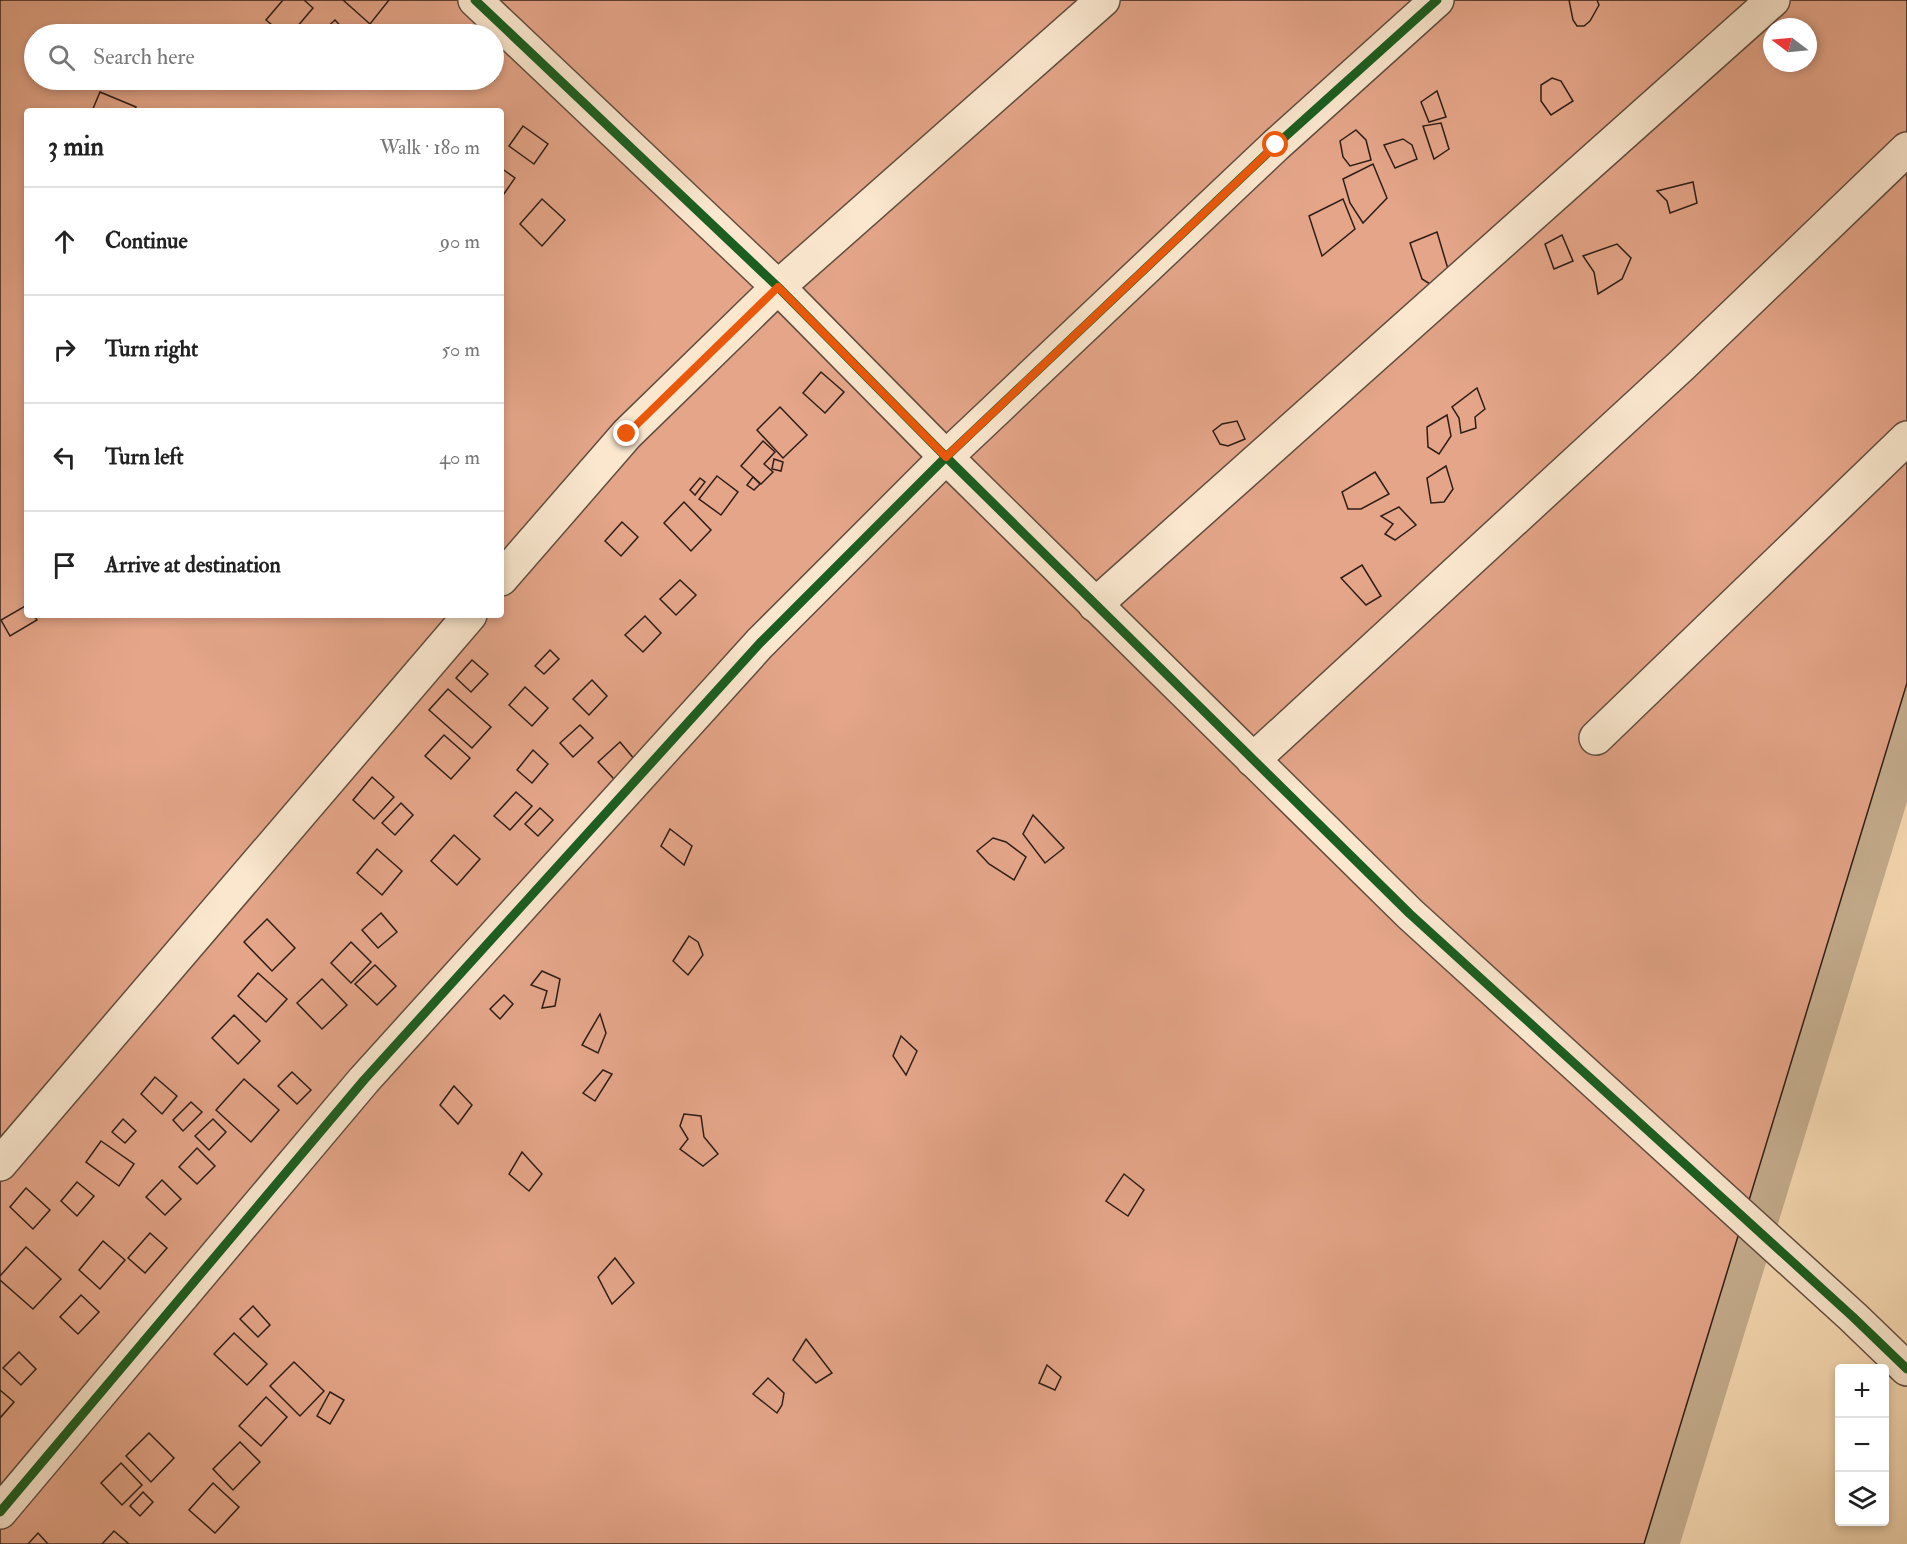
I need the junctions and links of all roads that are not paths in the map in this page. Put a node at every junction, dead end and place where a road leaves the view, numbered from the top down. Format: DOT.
graph roads {
  1 [pos="475,0"];
  2 [pos="1103,0"];
  3 [pos="1437,0"];
  4 [pos="1773,0"];
  5 [pos="500,24"];
  6 [pos="504,27"];
  7 [pos="1907,149"];
  8 [pos="778,287"];
  9 [pos="1907,438"];
  10 [pos="946,457"];
  11 [pos="504,576"];
  12 [pos="1095,605"];
  13 [pos="467,618"];
  14 [pos="1596,738"];
  15 [pos="1253,760"];
  16 [pos="0,1164"];
  17 [pos="1907,1369"];
  18 [pos="0,1512"];
  1 -- 5 [label="street"];
  2 -- 8 [label="street"];
  3 -- 10 [label="street"];
  4 -- 12 [label="street"];
  6 -- 8 [label="street"];
  7 -- 15 [label="street"];
  8 -- 10 [label="street"];
  8 -- 11 [label="street"];
  9 -- 14 [label="street"];
  10 -- 12 [label="street"];
  10 -- 18 [label="street"];
  12 -- 15 [label="street"];
  13 -- 16 [label="street"];
  15 -- 17 [label="street"];
}
